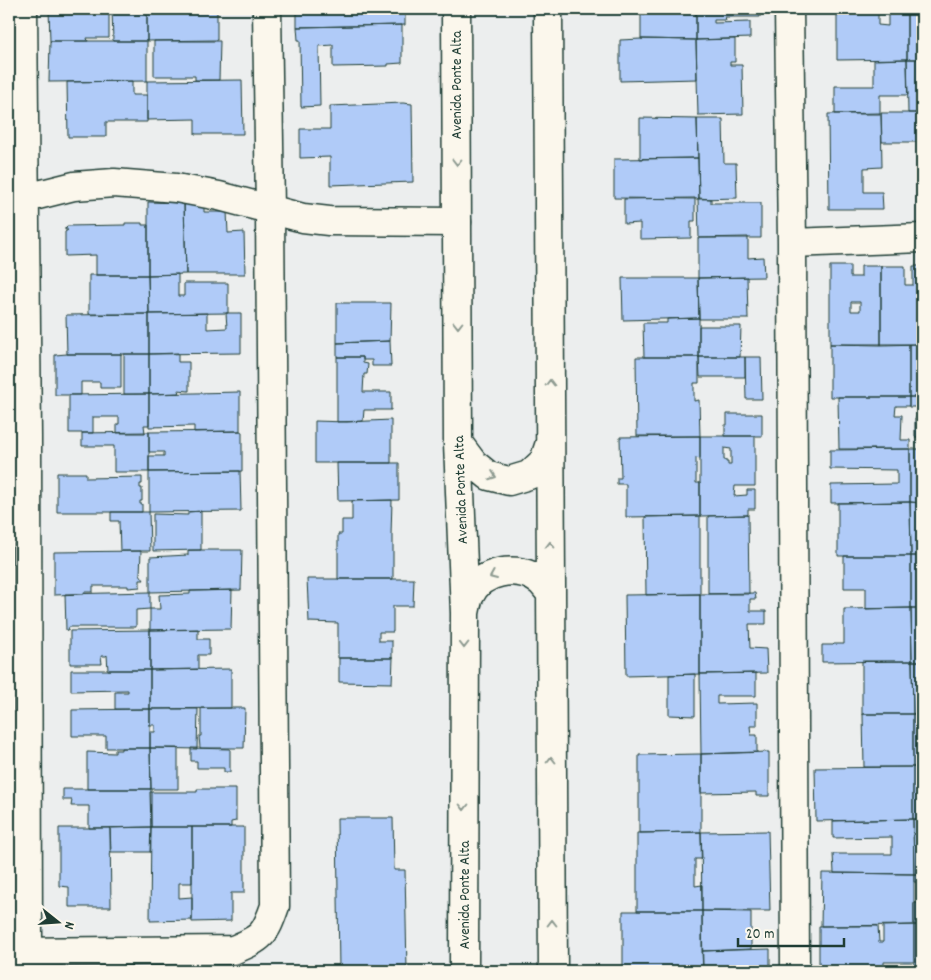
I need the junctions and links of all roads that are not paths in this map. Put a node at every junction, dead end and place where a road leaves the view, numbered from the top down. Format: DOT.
graph roads {
  1 [pos="23,9"];
  2 [pos="267,9"];
  3 [pos="456,9"];
  4 [pos="548,9"];
  5 [pos="789,9"];
  6 [pos="26,198"];
  7 [pos="270,210"];
  8 [pos="457,222"];
  9 [pos="922,238"];
  10 [pos="792,243"];
  11 [pos="550,442"];
  12 [pos="458,443"];
  13 [pos="18,446"];
  14 [pos="550,593"];
  15 [pos="464,613"];
  16 [pos="18,952"];
  17 [pos="464,971"];
  18 [pos="553,971"];
  19 [pos="794,971"];
  1 -- 6 [label="street"];
  2 -- 7 [label="street"];
  3 -- 8 [label="street, Avenida Ponte Alta, one-way"];
  11 -- 4 [label="street, one-way"];
  5 -- 10 [label="street"];
  6 -- 7 [label="street"];
  6 -- 13 [label="street"];
  7 -- 8 [label="street"];
  7 -- 16 [label="street"];
  8 -- 12 [label="street, Avenida Ponte Alta, one-way"];
  9 -- 10 [label="street"];
  10 -- 19 [label="street"];
  12 -- 11 [label="street, one-way"];
  14 -- 11 [label="street, one-way"];
  12 -- 15 [label="street, Avenida Ponte Alta"];
  13 -- 16 [label="street"];
  14 -- 15 [label="street, one-way"];
  18 -- 14 [label="street, one-way"];
  15 -- 17 [label="street, Avenida Ponte Alta, one-way"];
}
